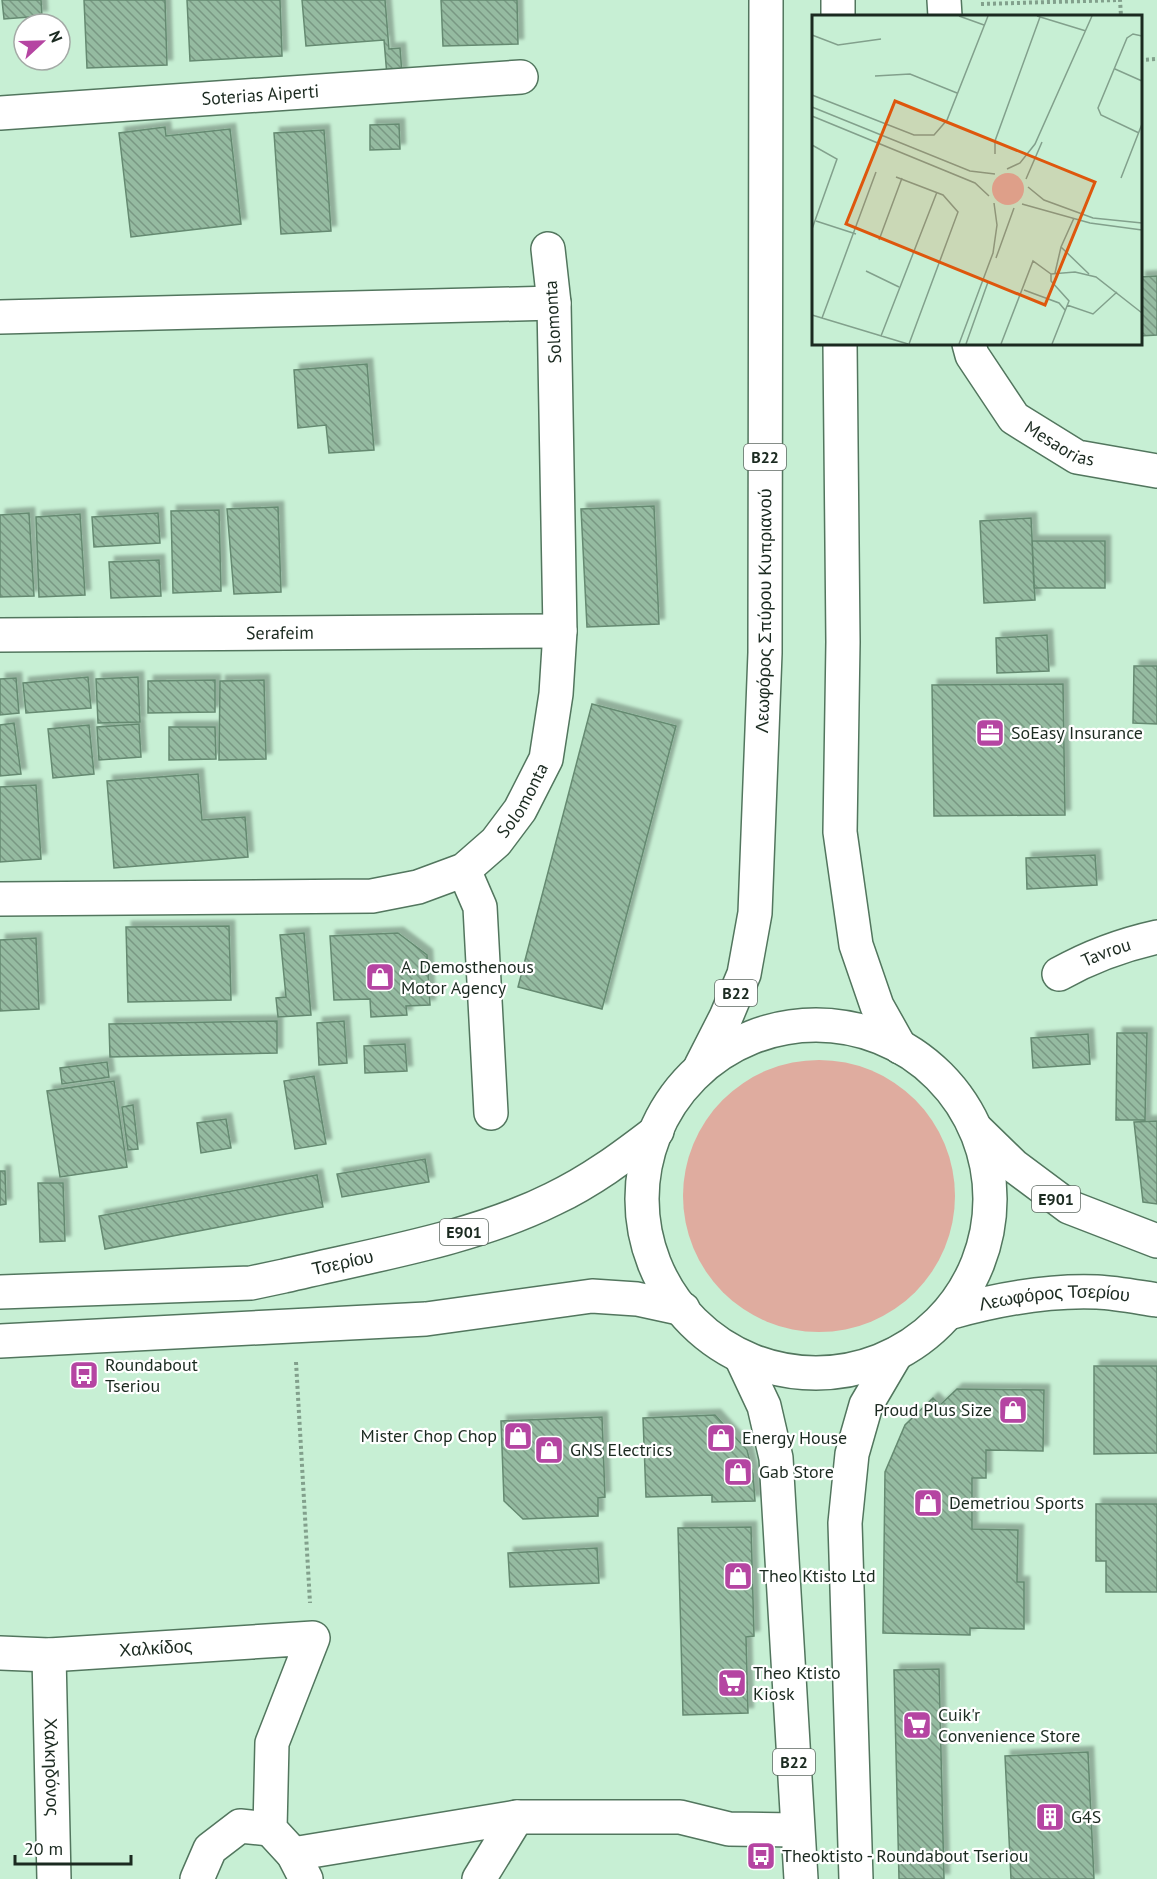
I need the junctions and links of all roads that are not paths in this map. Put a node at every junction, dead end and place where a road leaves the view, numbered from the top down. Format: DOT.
graph roads {
  1 [pos="766,0"];
  2 [pos="521,77"];
  3 [pos="0,112"];
  4 [pos="548,249"];
  5 [pos="554,303"];
  6 [pos="0,317"];
  7 [pos="840,345"];
  8 [pos="969,345"];
  9 [pos="1157,471"];
  10 [pos="560,631"];
  11 [pos="0,635"];
  12 [pos="464,870"];
  13 [pos="0,899"];
  14 [pos="1157,937"];
  15 [pos="1059,974"];
  16 [pos="900,1047"];
  17 [pos="701,1066"];
  18 [pos="491,1113"];
  19 [pos="973,1125"];
  20 [pos="657,1131"];
  21 [pos="1157,1241"];
  22 [pos="0,1292"];
  23 [pos="1157,1300"];
  24 [pos="683,1309"];
  25 [pos="951,1312"];
  26 [pos="0,1341"];
  27 [pos="896,1354"];
  28 [pos="741,1358"];
  29 [pos="0,1653"];
  30 [pos="49,1655"];
  31 [pos="517,1817"];
  32 [pos="270,1828"];
  33 [pos="797,1830"];
  34 [pos="299,1867"];
  35 [pos="54,1879"];
  36 [pos="197,1879"];
  37 [pos="479,1879"];
  38 [pos="801,1879"];
  39 [pos="856,1879"];
  1 -- 17 [label="main road, Λεωφόρος Σπύρου Κυπριανού / B22"];
  2 -- 3 [label="main road, Soterias Aiperti"];
  4 -- 5 [label="main road, Solomonta"];
  5 -- 6 [label="main road"];
  5 -- 10 [label="main road, Solomonta"];
  7 -- 16 [label="main road"];
  8 -- 9 [label="main road, Mesaorias"];
  10 -- 11 [label="main road, Serafeim"];
  10 -- 12 [label="main road, Solomonta"];
  12 -- 13 [label="main road, Solomonta"];
  12 -- 18 [label="main road"];
  14 -- 15 [label="main road, Tavrou"];
  16 -- 17 [label="main road"];
  16 -- 19 [label="main road"];
  17 -- 20 [label="main road"];
  19 -- 21 [label="main road, E901"];
  19 -- 25 [label="main road"];
  20 -- 22 [label="main road, Τσερίου / E901"];
  20 -- 24 [label="main road"];
  23 -- 25 [label="main road, Λεωφόρος Τσερίου"];
  24 -- 26 [label="main road"];
  24 -- 28 [label="main road"];
  25 -- 27 [label="main road"];
  27 -- 28 [label="main road"];
  27 -- 39 [label="main road"];
  28 -- 33 [label="main road, B22"];
  29 -- 30 [label="main road, Χαλκίδος"];
  30 -- 32 [label="main road, Χαλκίδος"];
  30 -- 35 [label="main road, Χαλκηδόνος"];
  31 -- 33 [label="main road"];
  31 -- 34 [label="main road"];
  31 -- 37 [label="main road"];
  32 -- 34 [label="main road"];
  32 -- 36 [label="main road"];
  33 -- 38 [label="main road, B22"];
}
